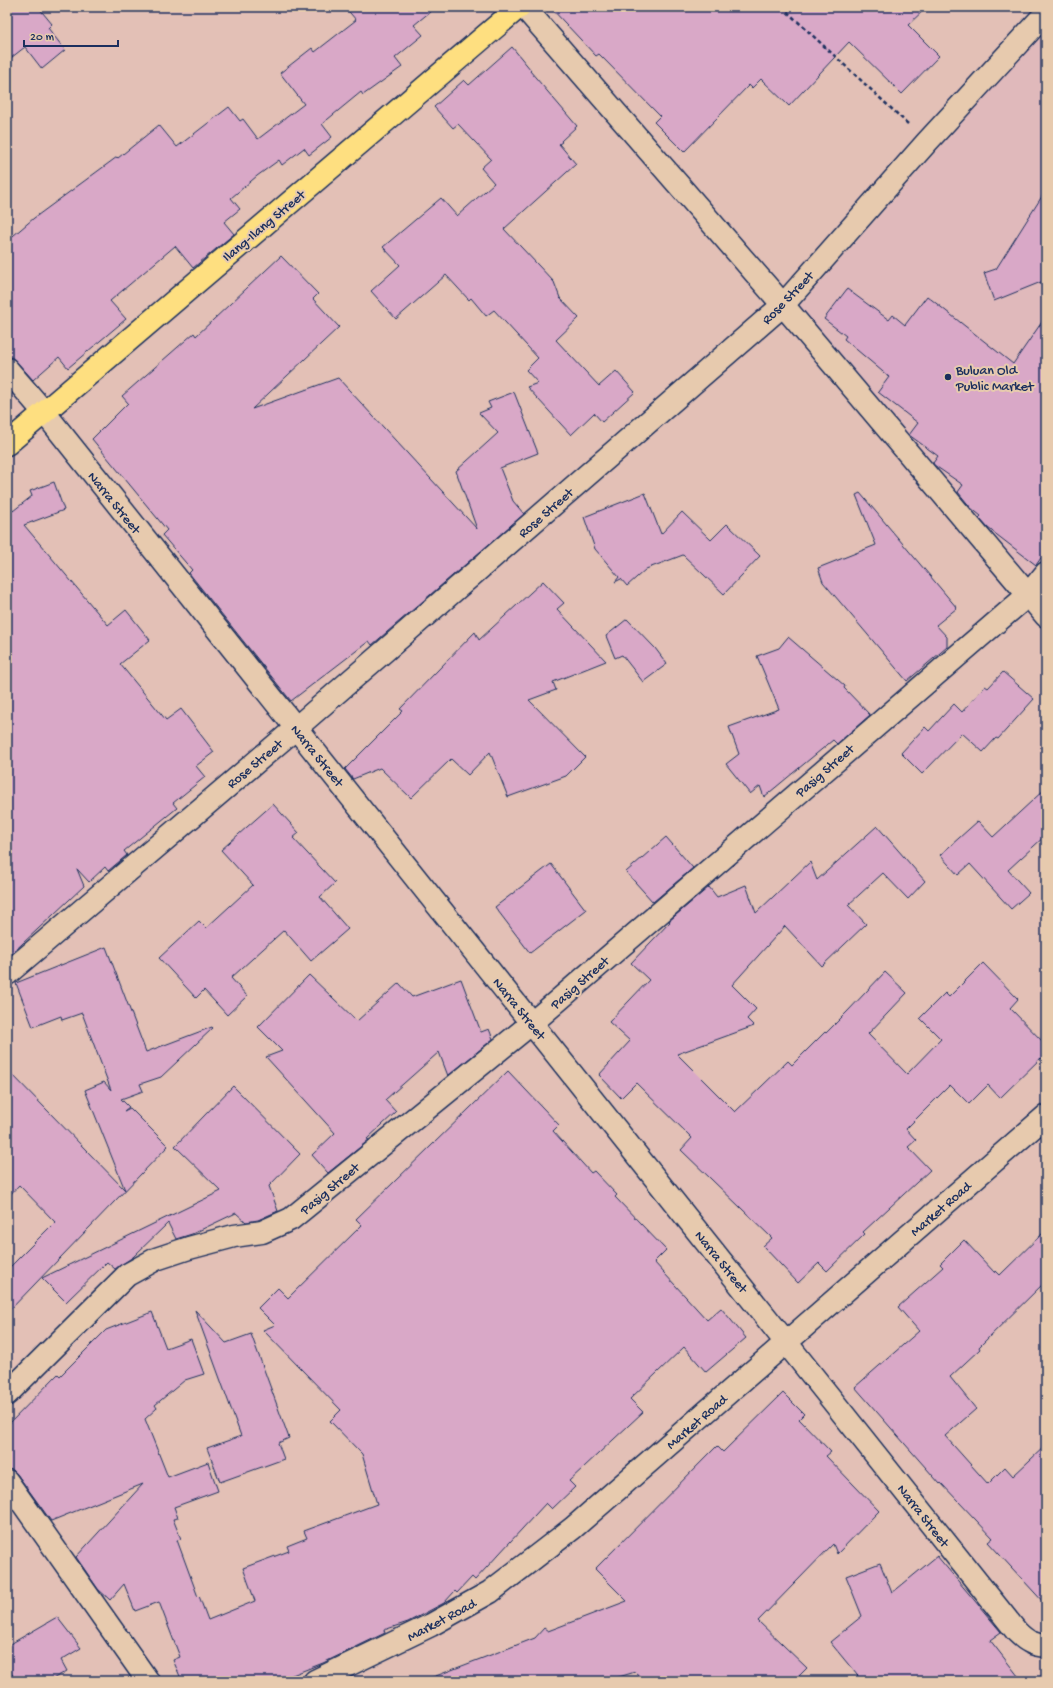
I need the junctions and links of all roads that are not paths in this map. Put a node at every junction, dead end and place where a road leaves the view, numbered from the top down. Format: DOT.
graph roads {
  1 [pos="519,7"];
  2 [pos="524,7"];
  3 [pos="1046,13"];
  4 [pos="783,305"];
  5 [pos="7,369"];
  6 [pos="44,412"];
  7 [pos="7,444"];
  8 [pos="1046,573"];
  9 [pos="1028,595"];
  10 [pos="1046,616"];
  11 [pos="296,728"];
  12 [pos="7,974"];
  13 [pos="532,1023"];
  14 [pos="1046,1116"];
  15 [pos="787,1342"];
  16 [pos="7,1394"];
  17 [pos="7,1481"];
  18 [pos="1040,1645"];
  19 [pos="148,1681"];
  20 [pos="315,1681"];
  1 -- 6 [label="main road, Ilang-Ilang Street"];
  2 -- 4 [label="street"];
  3 -- 4 [label="street, Rose Street"];
  4 -- 9 [label="street"];
  4 -- 11 [label="street, Rose Street"];
  5 -- 6 [label="street, Narra Street"];
  6 -- 7 [label="main road, Ilang-Ilang Street"];
  6 -- 11 [label="street, Narra Street"];
  8 -- 9 [label="street, Pasig Street"];
  9 -- 10 [label="street"];
  9 -- 13 [label="street, Pasig Street"];
  11 -- 12 [label="street, Rose Street"];
  11 -- 13 [label="street, Narra Street"];
  13 -- 15 [label="street, Narra Street"];
  13 -- 16 [label="street, Pasig Street"];
  14 -- 15 [label="street, Market Road"];
  15 -- 18 [label="street, Narra Street"];
  15 -- 20 [label="street, Market Road"];
  17 -- 19 [label="street"];
}
